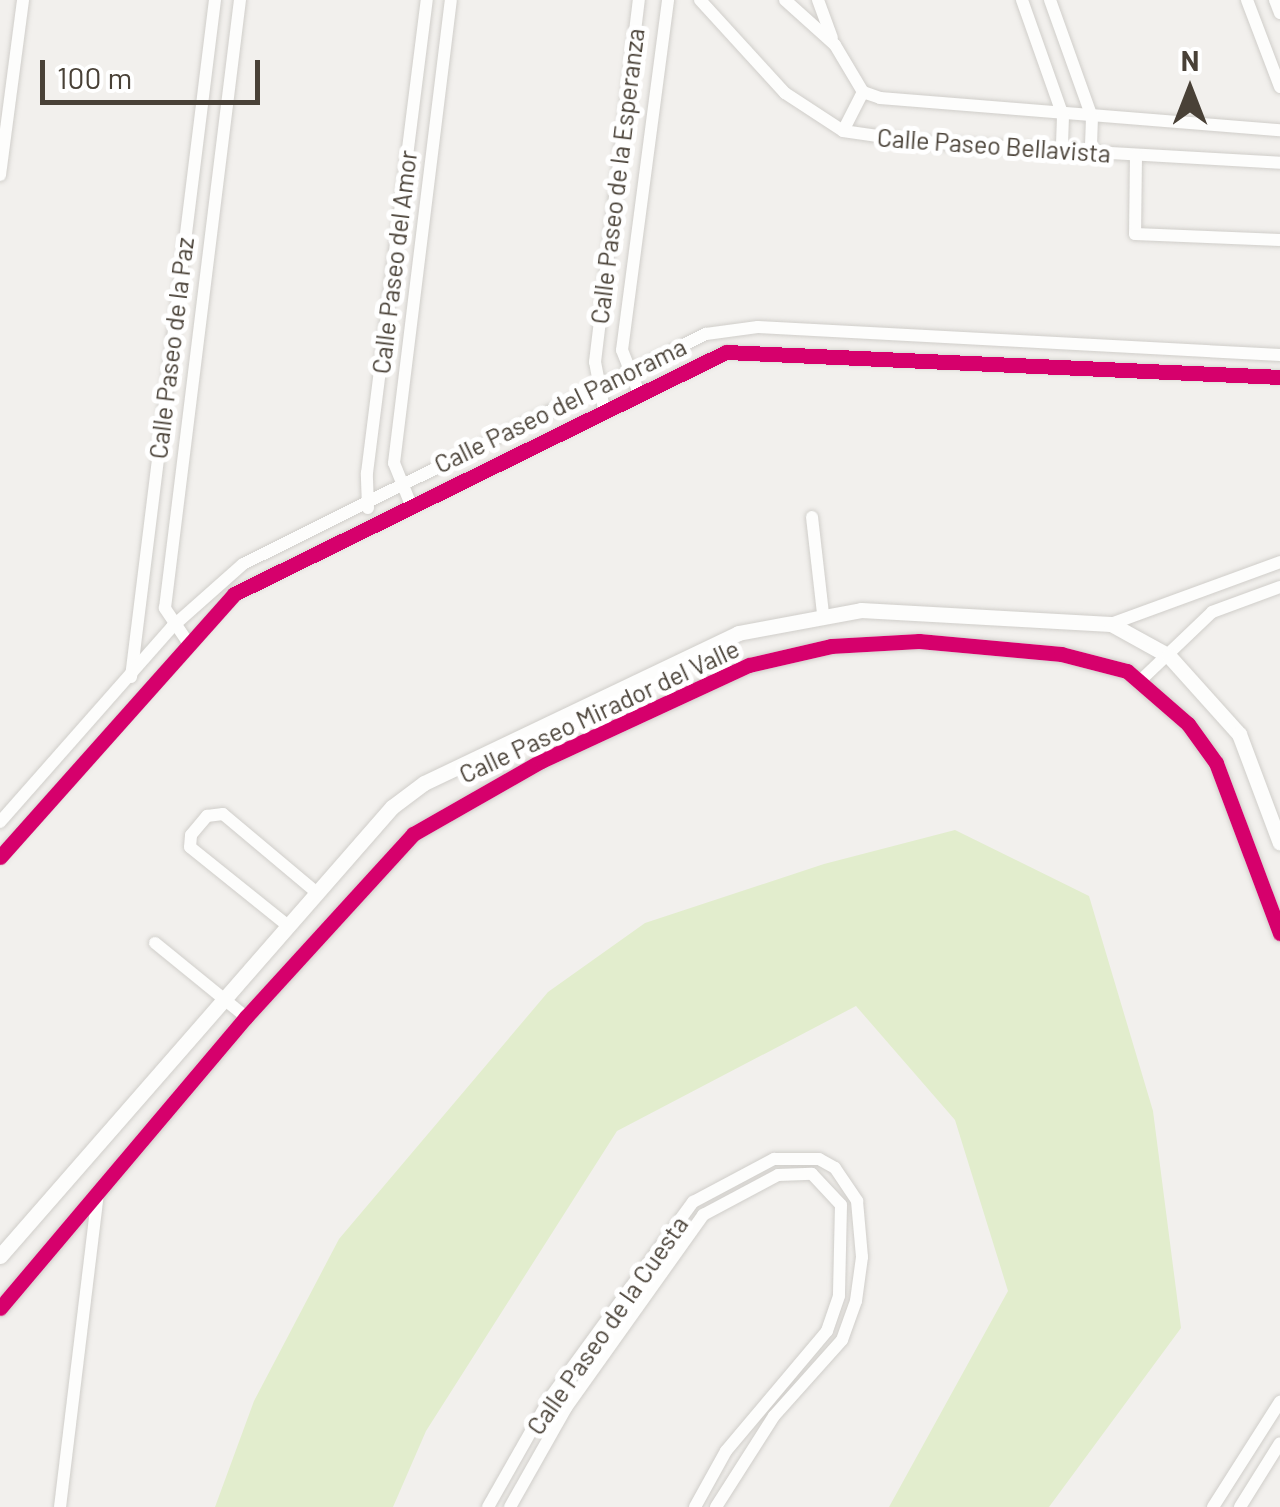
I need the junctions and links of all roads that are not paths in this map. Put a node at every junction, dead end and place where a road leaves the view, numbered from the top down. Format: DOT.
graph roads {
  1 [pos="23,0"];
  2 [pos="215,0"];
  3 [pos="240,0"];
  4 [pos="427,0"];
  5 [pos="451,0"];
  6 [pos="639,0"];
  7 [pos="668,0"];
  8 [pos="700,0"];
  9 [pos="784,0"];
  10 [pos="818,0"];
  11 [pos="1022,0"];
  12 [pos="1050,0"];
  13 [pos="1247,0"];
  14 [pos="1275,0"];
  15 [pos="1280,13"];
  16 [pos="835,45"];
  17 [pos="1280,87"];
  18 [pos="862,92"];
  19 [pos="1063,116"];
  20 [pos="1092,117"];
  21 [pos="1280,130"];
  22 [pos="843,131"];
  23 [pos="1062,150"];
  24 [pos="1091,153"];
  25 [pos="1136,155"];
  26 [pos="1280,163"];
  27 [pos="0,176"];
  28 [pos="1280,240"];
  29 [pos="1280,355"];
  30 [pos="628,374"];
  31 [pos="1280,377"];
  32 [pos="595,388"];
  33 [pos="639,393"];
  34 [pos="604,409"];
  35 [pos="401,486"];
  36 [pos="366,503"];
  37 [pos="411,505"];
  38 [pos="812,518"];
  39 [pos="373,523"];
  40 [pos="1280,562"];
  41 [pos="1280,587"];
  42 [pos="823,613"];
  43 [pos="1111,624"];
  44 [pos="172,627"];
  45 [pos="187,641"];
  46 [pos="1169,656"];
  47 [pos="130,676"];
  48 [pos="1142,678"];
  49 [pos="145,690"];
  50 [pos="528,732"];
  51 [pos="541,761"];
  52 [pos="0,822"];
  53 [pos="1280,843"];
  54 [pos="0,857"];
  55 [pos="316,892"];
  56 [pos="1273,897"];
  57 [pos="287,925"];
  58 [pos="1280,934"];
  59 [pos="154,943"];
  60 [pos="222,999"];
  61 [pos="246,1017"];
  62 [pos="774,1159"];
  63 [pos="778,1175"];
  64 [pos="98,1193"];
  65 [pos="0,1256"];
  66 [pos="0,1308"];
  67 [pos="550,1398"];
  68 [pos="1280,1402"];
  69 [pos="763,1405"];
  70 [pos="566,1408"];
  71 [pos="774,1416"];
  72 [pos="1280,1443"];
  73 [pos="1224,1490"];
  74 [pos="1242,1504"];
  75 [pos="60,1507"];
  76 [pos="488,1507"];
  77 [pos="510,1507"];
  78 [pos="694,1507"];
  79 [pos="716,1507"];
  80 [pos="1213,1507"];
  1 -- 27 [label="street"];
  2 -- 47 [label="street, Calle Paseo de la Paz"];
  3 -- 44 [label="street, Calle Paseo de la Paz"];
  4 -- 36 [label="street, Calle Paseo del Amor"];
  5 -- 35 [label="street, Calle Paseo del Amor"];
  6 -- 32 [label="street, Calle Paseo de la Esperanza"];
  7 -- 30 [label="street, Calle Paseo de la Esperanza"];
  8 -- 22 [label="street, Calle Paseo Bellavista"];
  9 -- 16 [label="street, Calle Paseo Bellavista"];
  10 -- 16 [label="street"];
  11 -- 19 [label="street"];
  12 -- 20 [label="street"];
  13 -- 17 [label="street"];
  14 -- 15 [label="street"];
  16 -- 18 [label="street, Calle Paseo Bellavista"];
  18 -- 19 [label="street, Calle Paseo Bellavista"];
  18 -- 22 [label="street"];
  19 -- 20 [label="street, Calle Paseo Bellavista"];
  19 -- 23 [label="street"];
  20 -- 21 [label="street, Calle Paseo Bellavista"];
  20 -- 24 [label="street"];
  22 -- 23 [label="street, Calle Paseo Bellavista"];
  23 -- 24 [label="street, Calle Paseo Bellavista"];
  24 -- 25 [label="street, Calle Paseo Bellavista"];
  25 -- 26 [label="street, Calle Paseo Bellavista"];
  25 -- 28 [label="street"];
  29 -- 30 [label="street, Calle Paseo del Panorama"];
  30 -- 32 [label="street, Calle Paseo del Panorama"];
  30 -- 33 [label="street, Calle Paseo de la Esperanza"];
  31 -- 33 [label="street, Calle Paseo del Panorama"];
  32 -- 34 [label="street, Calle Paseo de la Esperanza"];
  32 -- 35 [label="street, Calle Paseo del Panorama"];
  33 -- 34 [label="street, Calle Paseo del Panorama"];
  34 -- 37 [label="street, Calle Paseo del Panorama"];
  35 -- 36 [label="street, Calle Paseo del Panorama"];
  35 -- 37 [label="street, Calle Paseo del Amor"];
  36 -- 39 [label="street, Calle Paseo del Amor"];
  36 -- 44 [label="street, Calle Paseo del Panorama"];
  37 -- 39 [label="street, Calle Paseo del Panorama"];
  38 -- 42 [label="street"];
  39 -- 45 [label="street, Calle Paseo del Panorama"];
  40 -- 43 [label="street"];
  41 -- 46 [label="street"];
  42 -- 43 [label="street, Calle Paseo Mirador del Valle"];
  42 -- 50 [label="street, Calle Paseo Mirador del Valle"];
  43 -- 46 [label="street, Calle Paseo Mirador del Valle"];
  44 -- 45 [label="street"];
  44 -- 47 [label="street, Calle Paseo del Panorama"];
  45 -- 49 [label="street, Calle Paseo del Panorama"];
  46 -- 48 [label="street"];
  46 -- 53 [label="street, Calle Paseo Mirador del Valle"];
  47 -- 49 [label="street"];
  47 -- 52 [label="street, Calle Paseo del Panorama"];
  48 -- 51 [label="street, Calle Paseo Mirador del Valle"];
  48 -- 56 [label="street, Calle Paseo Mirador del Valle"];
  49 -- 54 [label="street, Calle Paseo del Panorama"];
  50 -- 51 [label="street"];
  50 -- 55 [label="street, Calle Paseo Mirador del Valle"];
  51 -- 61 [label="street, Calle Paseo Mirador del Valle"];
  55 -- 57 [label="street, Calle Paseo Mirador del Valle"];
  55 -- 57 [label="street"];
  56 -- 58 [label="street, Calle Paseo Mirador del Valle"];
  57 -- 60 [label="street, Calle Paseo Mirador del Valle"];
  59 -- 60 [label="street"];
  60 -- 61 [label="street"];
  60 -- 65 [label="street, Calle Paseo Mirador del Valle"];
  61 -- 64 [label="street, Calle Paseo Mirador del Valle"];
  62 -- 63 [label="street"];
  62 -- 67 [label="street, Calle Paseo de la Cuesta"];
  62 -- 71 [label="street"];
  63 -- 69 [label="street"];
  63 -- 70 [label="street, Calle Paseo de la Cuesta"];
  64 -- 66 [label="street, Calle Paseo Mirador del Valle"];
  64 -- 75 [label="street"];
  67 -- 70 [label="street"];
  67 -- 76 [label="street, Calle Paseo de la Cuesta"];
  68 -- 73 [label="street"];
  69 -- 71 [label="street"];
  69 -- 78 [label="street"];
  70 -- 77 [label="street, Calle Paseo de la Cuesta"];
  71 -- 79 [label="street"];
  72 -- 74 [label="street"];
  73 -- 74 [label="street"];
  73 -- 80 [label="street"];
}
